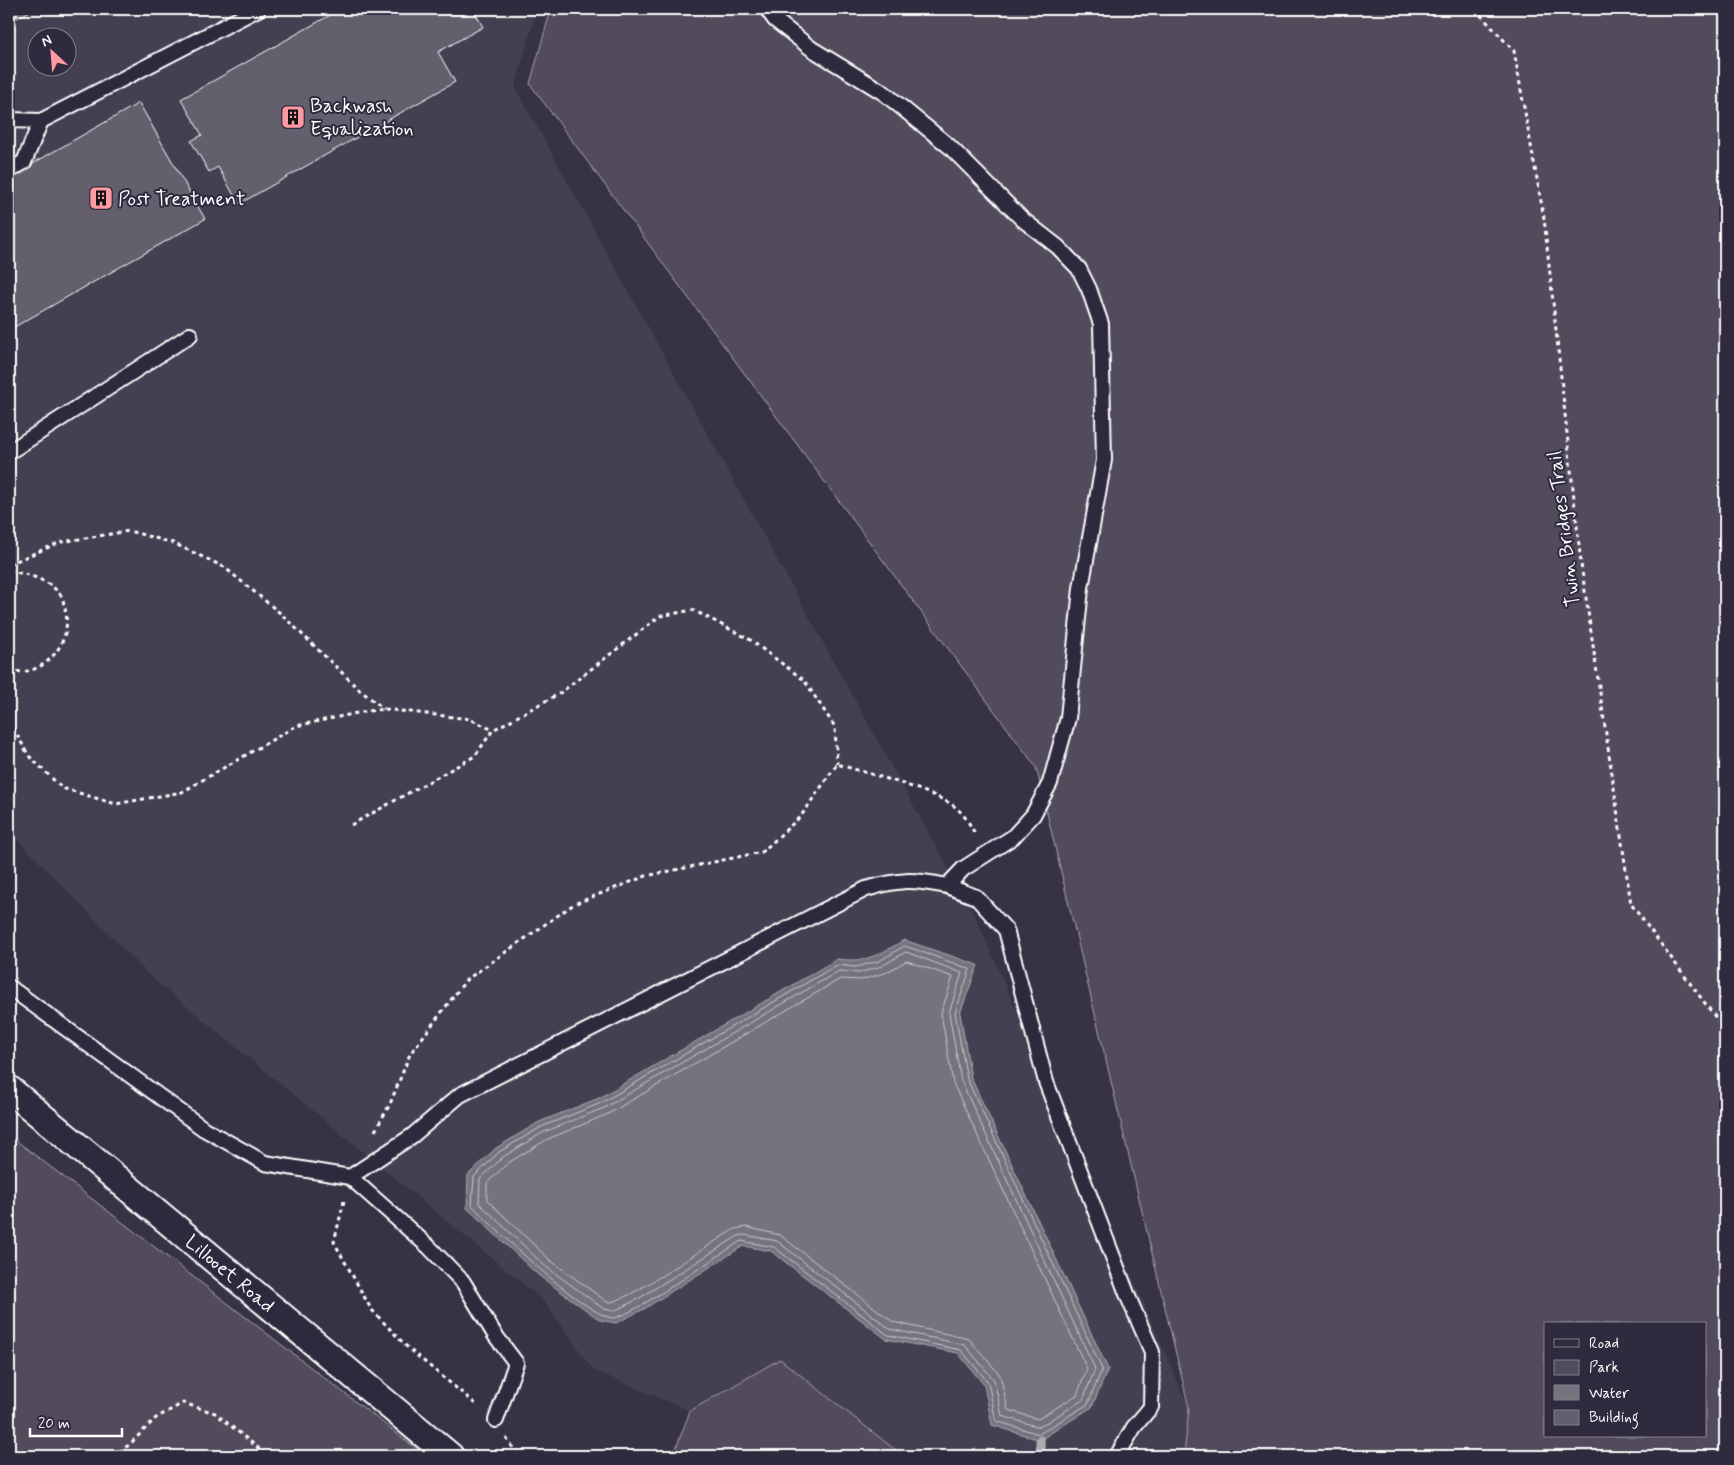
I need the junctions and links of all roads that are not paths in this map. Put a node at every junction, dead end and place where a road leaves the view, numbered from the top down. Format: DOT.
graph roads {
  1 [pos="258,9"];
  2 [pos="767,9"];
  3 [pos="9,120"];
  4 [pos="41,121"];
  5 [pos="9,171"];
  6 [pos="190,335"];
  7 [pos="9,452"];
  8 [pos="947,886"];
  9 [pos="9,987"];
  10 [pos="9,1090"];
  11 [pos="350,1177"];
  12 [pos="496,1420"];
  13 [pos="450,1456"];
  14 [pos="1117,1456"];
  1 -- 4 [label="lane"];
  2 -- 8 [label="lane"];
  3 -- 4 [label="lane"];
  4 -- 5 [label="lane"];
  6 -- 7 [label="lane"];
  8 -- 11 [label="lane"];
  8 -- 14 [label="lane"];
  9 -- 11 [label="lane"];
  10 -- 13 [label="street, Lillooet Road"];
  11 -- 12 [label="lane"];
}
